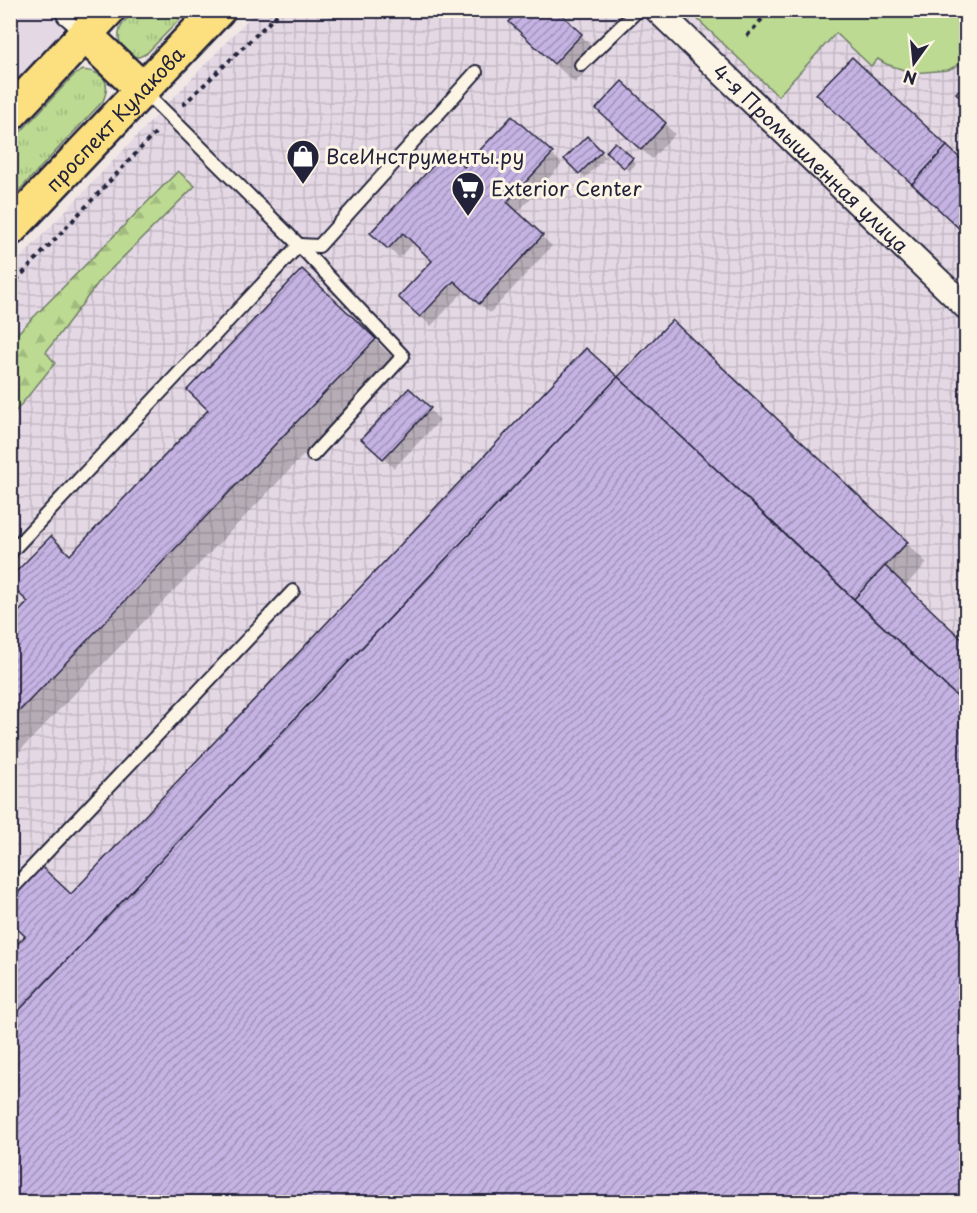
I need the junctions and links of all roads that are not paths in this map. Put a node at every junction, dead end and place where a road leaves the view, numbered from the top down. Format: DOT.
graph roads {
  1 [pos="61,10"];
  2 [pos="108,10"];
  3 [pos="218,10"];
  4 [pos="638,10"];
  5 [pos="657,10"];
  6 [pos="85,35"];
  7 [pos="581,65"];
  8 [pos="476,72"];
  9 [pos="142,89"];
  10 [pos="10,114"];
  11 [pos="10,229"];
  12 [pos="299,244"];
  13 [pos="966,307"];
  14 [pos="313,455"];
  15 [pos="10,553"];
  16 [pos="293,591"];
  17 [pos="10,891"];
  1 -- 6 [label="lane"];
  2 -- 6 [label="main road"];
  3 -- 9 [label="main road, проспект Кулакова"];
  4 -- 7 [label="lane"];
  5 -- 13 [label="street, 4-я Промышленная улица"];
  6 -- 9 [label="main road"];
  6 -- 10 [label="main road"];
  8 -- 12 [label="lane"];
  9 -- 11 [label="main road, проспект Кулакова"];
  9 -- 12 [label="lane"];
  12 -- 14 [label="lane"];
  12 -- 15 [label="lane"];
  16 -- 17 [label="lane"];
}
